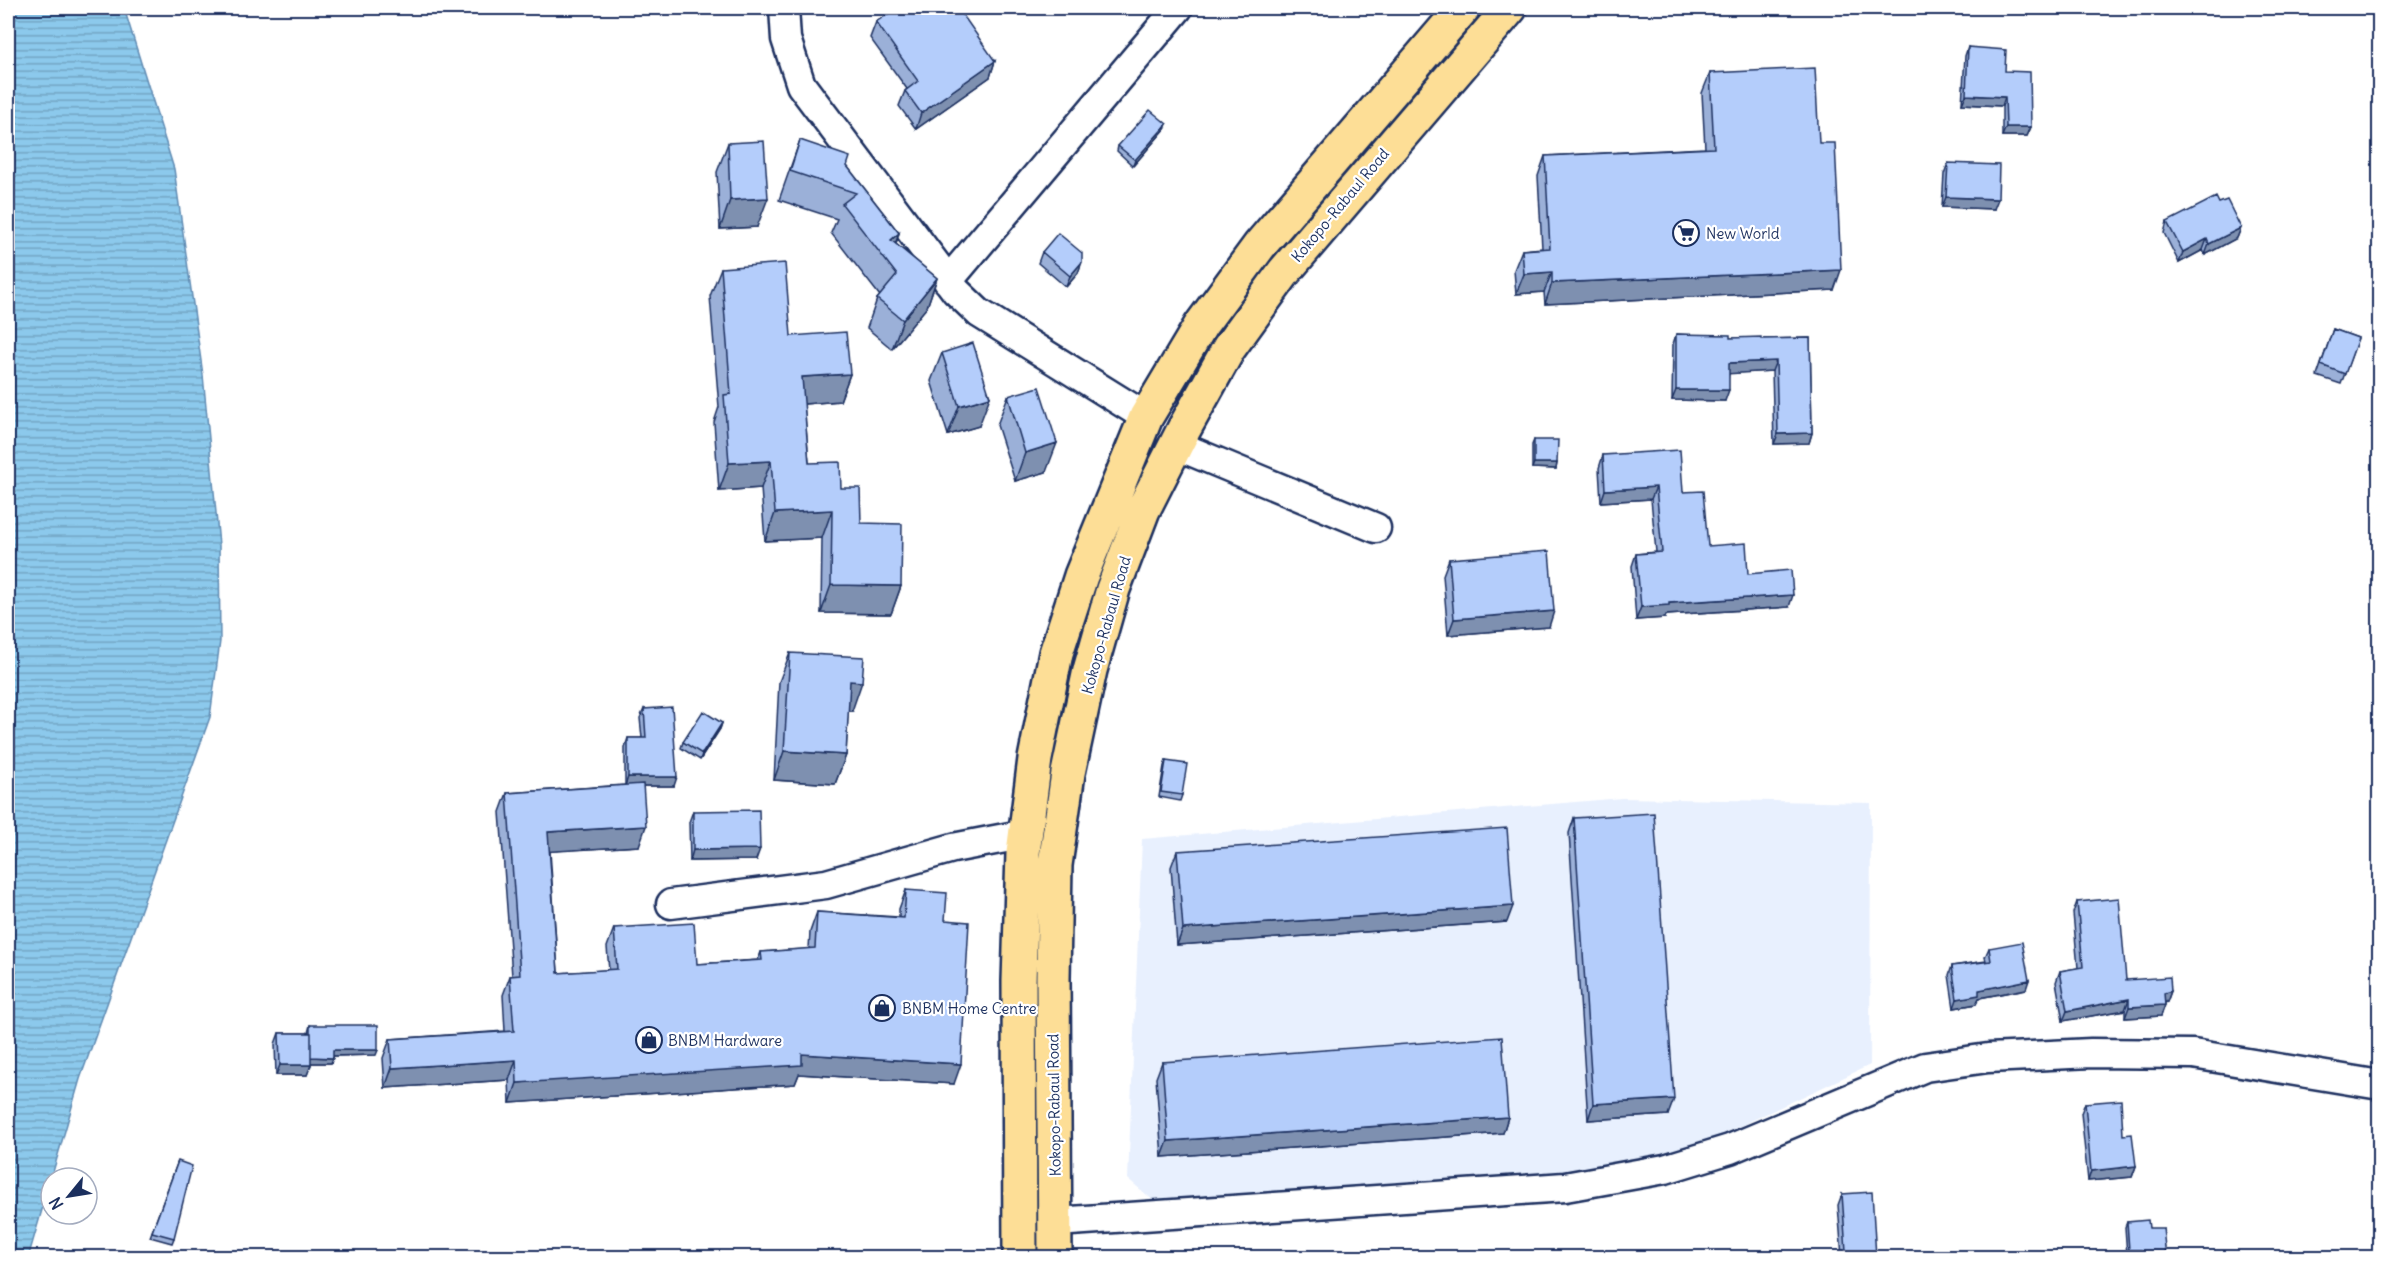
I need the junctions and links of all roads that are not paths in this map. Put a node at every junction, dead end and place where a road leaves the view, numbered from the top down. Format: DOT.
graph roads {
  1 [pos="784,8"];
  2 [pos="1178,8"];
  3 [pos="1463,8"];
  4 [pos="1510,8"];
  5 [pos="948,281"];
  6 [pos="1146,417"];
  7 [pos="1176,445"];
  8 [pos="1376,528"];
  9 [pos="1026,834"];
  10 [pos="671,904"];
  11 [pos="2379,1085"];
  12 [pos="1056,1222"];
  13 [pos="1020,1257"];
  14 [pos="1055,1257"];
  1 -- 5 [label="street"];
  2 -- 5 [label="street"];
  3 -- 6 [label="main road"];
  4 -- 7 [label="main road, Kokopo-Rabaul Road"];
  5 -- 6 [label="street"];
  6 -- 9 [label="main road"];
  7 -- 8 [label="street"];
  7 -- 12 [label="main road, Kokopo-Rabaul Road"];
  9 -- 10 [label="street"];
  9 -- 13 [label="main road"];
  11 -- 12 [label="street"];
  12 -- 14 [label="main road, Kokopo-Rabaul Road"];
}
